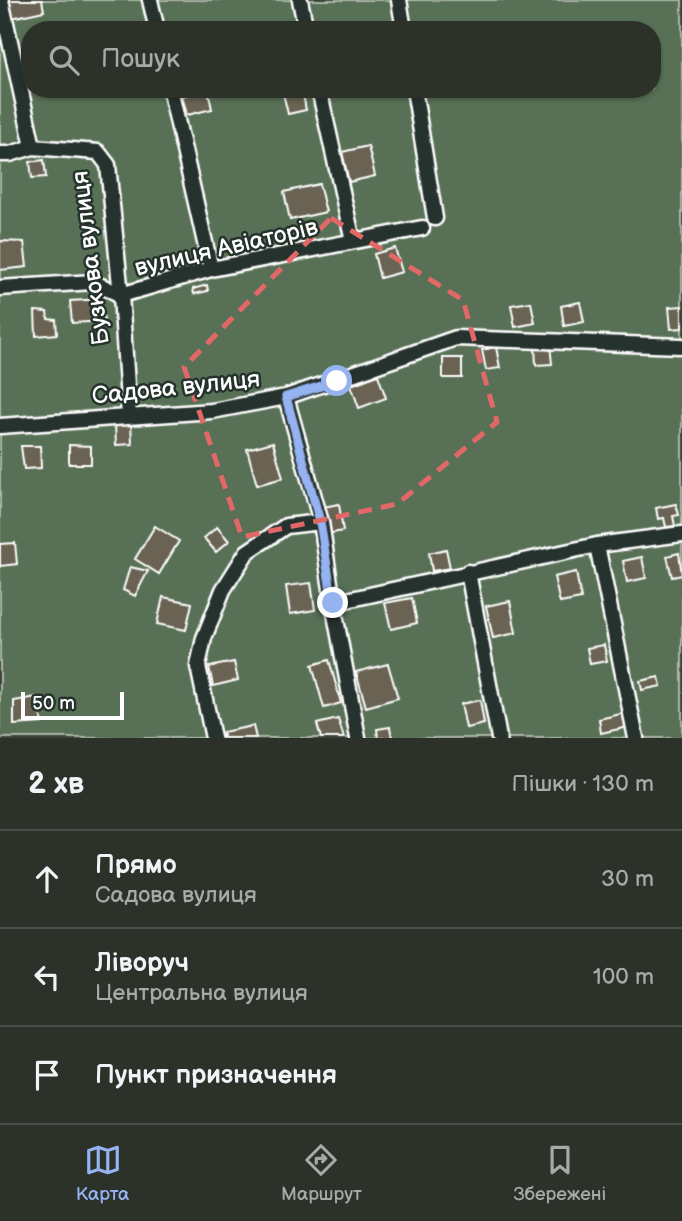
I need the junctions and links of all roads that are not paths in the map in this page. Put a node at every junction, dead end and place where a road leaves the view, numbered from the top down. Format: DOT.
graph roads {
  1 [pos="1,0"];
  2 [pos="150,0"];
  3 [pos="300,0"];
  4 [pos="399,0"];
  5 [pos="155,21"];
  6 [pos="304,21"];
  7 [pos="402,21"];
  8 [pos="21,92"];
  9 [pos="22,98"];
  10 [pos="172,98"];
  11 [pos="321,98"];
  12 [pos="415,98"];
  13 [pos="33,147"];
  14 [pos="0,154"];
  15 [pos="435,218"];
  16 [pos="422,228"];
  17 [pos="353,241"];
  18 [pos="211,269"];
  19 [pos="0,288"];
  20 [pos="121,295"];
  21 [pos="682,345"];
  22 [pos="286,397"];
  23 [pos="128,416"];
  24 [pos="0,426"];
  25 [pos="320,522"];
  26 [pos="682,534"];
  27 [pos="597,545"];
  28 [pos="468,572"];
  29 [pos="333,603"];
  30 [pos="213,738"];
  31 [pos="358,738"];
  32 [pos="499,738"];
  33 [pos="636,738"];
  1 -- 8 [label="street"];
  2 -- 5 [label="street"];
  3 -- 6 [label="street"];
  4 -- 7 [label="street"];
  9 -- 13 [label="street"];
  10 -- 18 [label="street"];
  11 -- 17 [label="street"];
  12 -- 15 [label="street"];
  13 -- 14 [label="street, Бузкова вулиця"];
  13 -- 20 [label="street, Бузкова вулиця"];
  16 -- 17 [label="street, вулиця Авіаторів"];
  17 -- 18 [label="street, вулиця Авіаторів"];
  18 -- 20 [label="street, вулиця Авіаторів"];
  19 -- 20 [label="street, вулиця Авіаторів"];
  20 -- 23 [label="street, Бузкова вулиця"];
  21 -- 22 [label="street, Садова вулиця"];
  22 -- 23 [label="street, Садова вулиця"];
  22 -- 25 [label="street"];
  23 -- 24 [label="street, Садова вулиця"];
  25 -- 29 [label="street"];
  25 -- 30 [label="street"];
  26 -- 27 [label="street"];
  27 -- 28 [label="street"];
  27 -- 33 [label="street"];
  28 -- 29 [label="street"];
  28 -- 32 [label="street"];
  29 -- 31 [label="street"];
}
